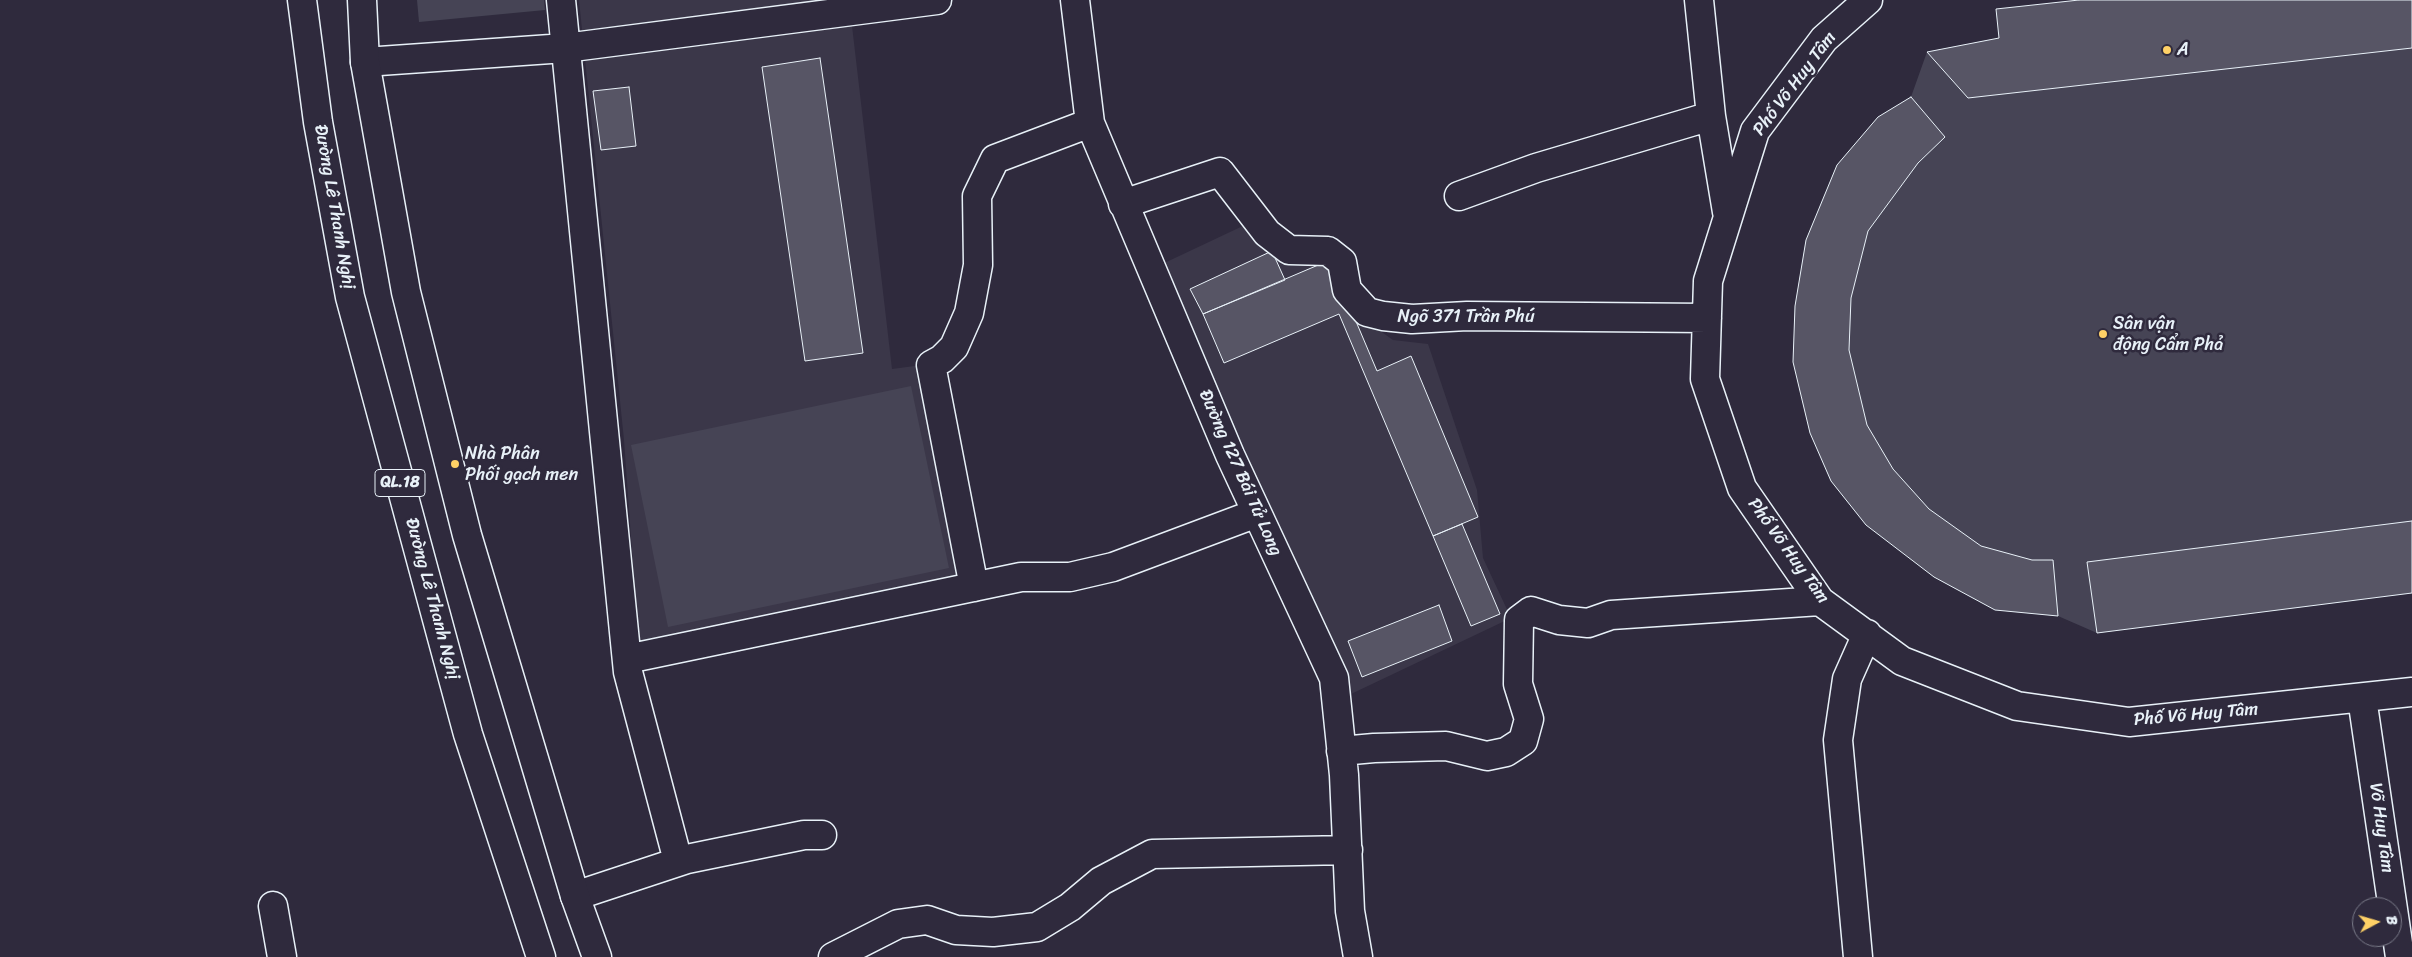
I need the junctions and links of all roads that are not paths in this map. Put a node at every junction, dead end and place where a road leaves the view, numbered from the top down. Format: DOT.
graph roads {
  1 [pos="302,0"];
  2 [pos="362,0"];
  3 [pos="561,0"];
  4 [pos="936,0"];
  5 [pos="1075,0"];
  6 [pos="1699,0"];
  7 [pos="1868,0"];
  8 [pos="565,48"];
  9 [pos="365,62"];
  10 [pos="1711,116"];
  11 [pos="1090,123"];
  12 [pos="1459,196"];
  13 [pos="1123,204"];
  14 [pos="1728,217"];
  15 [pos="1707,318"];
  16 [pos="1257,513"];
  17 [pos="974,587"];
  18 [pos="1820,601"];
  19 [pos="1867,634"];
  20 [pos="627,659"];
  21 [pos="2412,692"];
  22 [pos="2362,698"];
  23 [pos="1341,751"];
  24 [pos="822,835"];
  25 [pos="1348,850"];
  26 [pos="678,862"];
  27 [pos="575,896"];
  28 [pos="273,906"];
  29 [pos="282,957"];
  30 [pos="541,957"];
  31 [pos="597,957"];
  32 [pos="833,957"];
  33 [pos="1358,957"];
  34 [pos="1858,957"];
  35 [pos="2400,957"];
  1 -- 30 [label="main road, Đường Lê Thanh Nghị / QL.18"];
  2 -- 9 [label="main road, QL.18"];
  3 -- 8 [label="main road"];
  4 -- 8 [label="main road"];
  5 -- 11 [label="main road, Đường 127 Bái Tử Long"];
  6 -- 10 [label="main road"];
  7 -- 14 [label="main road, Phố Võ Huy Tâm"];
  8 -- 9 [label="main road"];
  8 -- 20 [label="main road"];
  9 -- 27 [label="main road, QL.18"];
  10 -- 12 [label="main road"];
  10 -- 14 [label="main road"];
  11 -- 13 [label="main road, Đường 127 Bái Tử Long"];
  11 -- 17 [label="main road"];
  13 -- 15 [label="main road, Ngõ 371 Trần Phú"];
  13 -- 16 [label="main road, Đường 127 Bái Tử Long"];
  14 -- 15 [label="main road, Phố Võ Huy Tâm"];
  15 -- 18 [label="main road, Phố Võ Huy Tâm"];
  16 -- 17 [label="main road"];
  16 -- 23 [label="main road, Đường 127 Bái Tử Long"];
  17 -- 20 [label="main road"];
  18 -- 19 [label="main road, Phố Võ Huy Tâm"];
  18 -- 23 [label="main road"];
  19 -- 22 [label="main road, Phố Võ Huy Tâm"];
  19 -- 34 [label="main road"];
  20 -- 26 [label="main road"];
  21 -- 22 [label="main road, Phố Võ Huy Tâm"];
  22 -- 35 [label="main road, Võ Huy Tâm"];
  23 -- 25 [label="main road, Đường 127 Bái Tử Long"];
  24 -- 26 [label="main road"];
  25 -- 32 [label="main road"];
  25 -- 33 [label="main road, Đường 127 Bái Tử Long"];
  26 -- 27 [label="main road"];
  27 -- 31 [label="main road, QL.18"];
  28 -- 29 [label="main road"];
}
